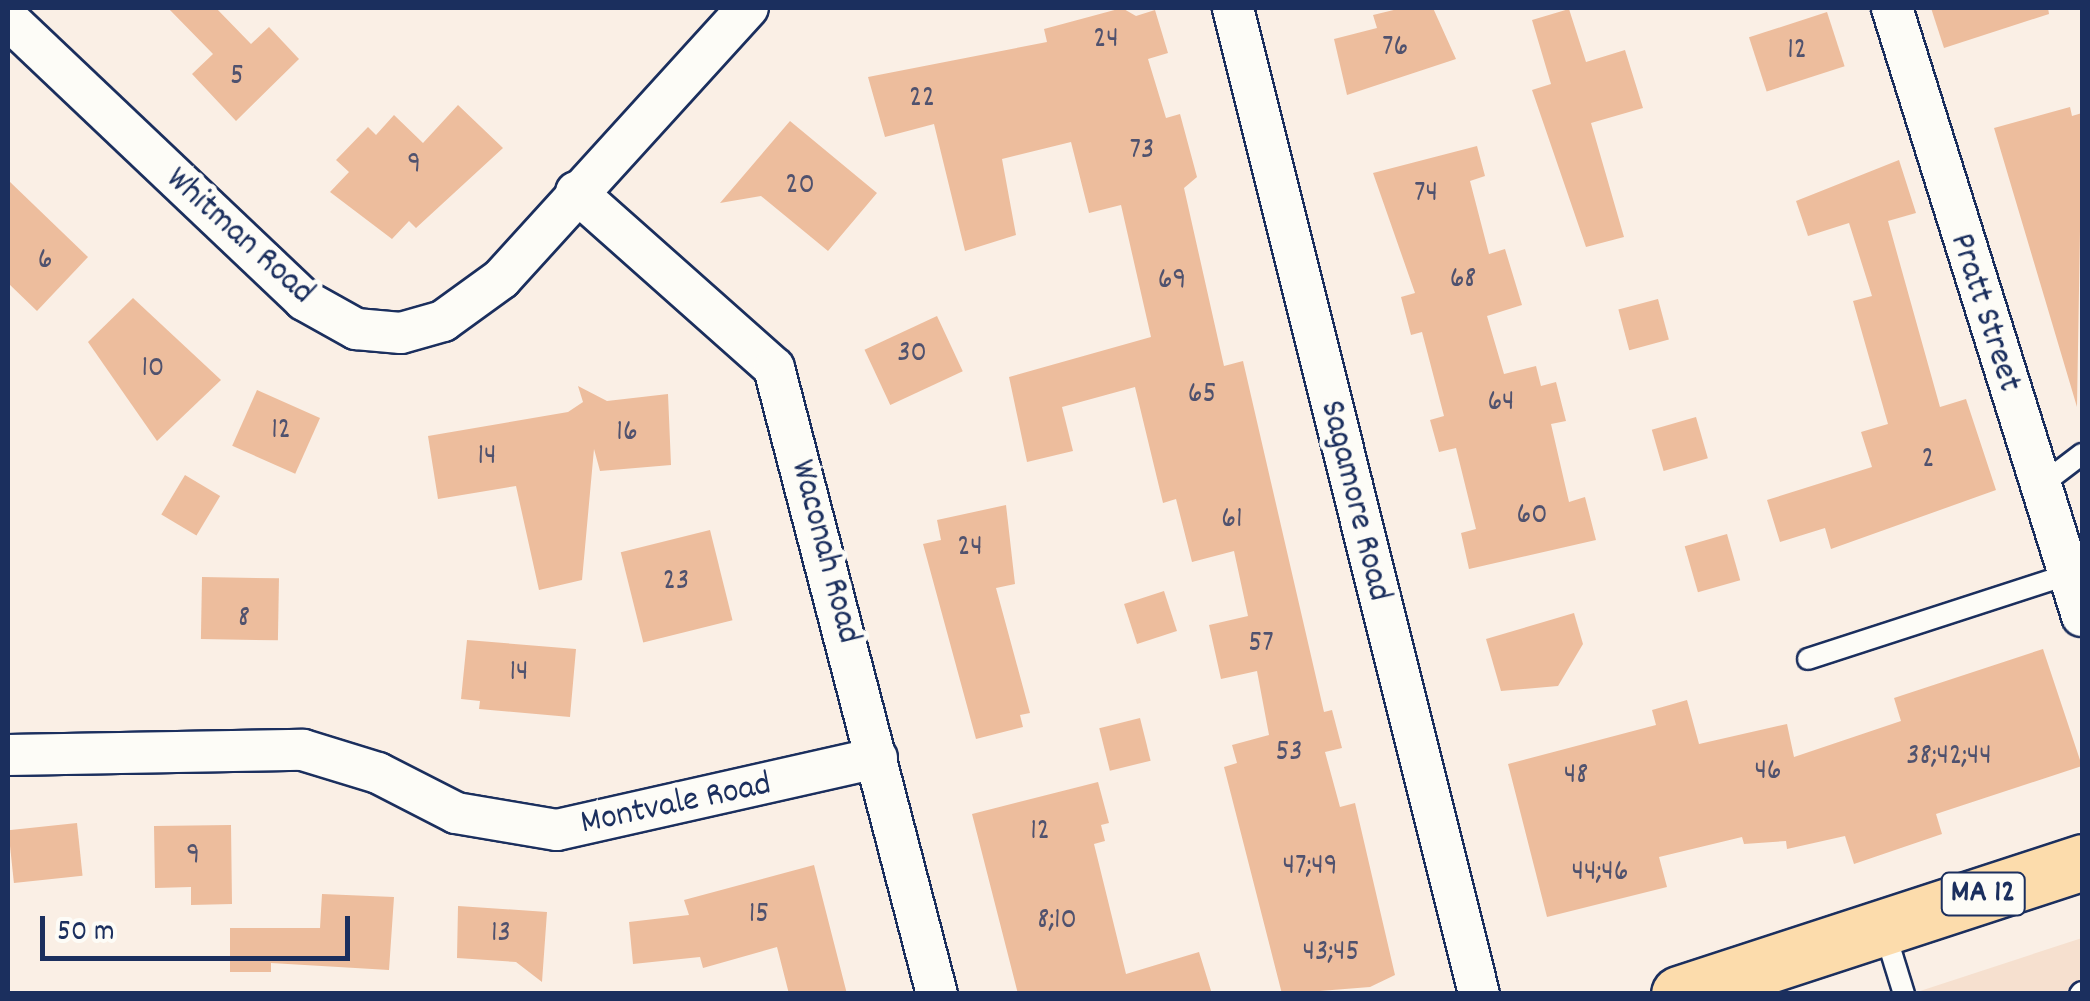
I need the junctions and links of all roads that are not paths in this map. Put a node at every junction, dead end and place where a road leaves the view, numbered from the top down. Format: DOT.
graph roads {
  1 [pos="748,8"];
  2 [pos="1233,8"];
  3 [pos="1892,8"];
  4 [pos="8,19"];
  5 [pos="576,192"];
  6 [pos="2082,454"];
  7 [pos="2040,486"];
  8 [pos="2072,566"];
  9 [pos="2082,616"];
  10 [pos="1808,660"];
  11 [pos="8,755"];
  12 [pos="876,758"];
  13 [pos="2082,862"];
  14 [pos="1883,927"];
  15 [pos="938,994"];
  16 [pos="1479,994"];
  17 [pos="1679,994"];
  18 [pos="1904,994"];
  1 -- 5 [label="street, Whitman Road"];
  2 -- 16 [label="street, Sagamore Road"];
  3 -- 7 [label="street, Pratt Street"];
  4 -- 5 [label="street, Whitman Road"];
  5 -- 12 [label="street, Waconah Road"];
  6 -- 7 [label="lane"];
  7 -- 8 [label="street, Pratt Street"];
  8 -- 9 [label="street, Pratt Street"];
  8 -- 10 [label="lane"];
  11 -- 12 [label="street, Montvale Road"];
  12 -- 15 [label="street, Waconah Road"];
  13 -- 14 [label="main road, MA 12"];
  14 -- 17 [label="main road, MA 12"];
  14 -- 18 [label="lane"];
}
